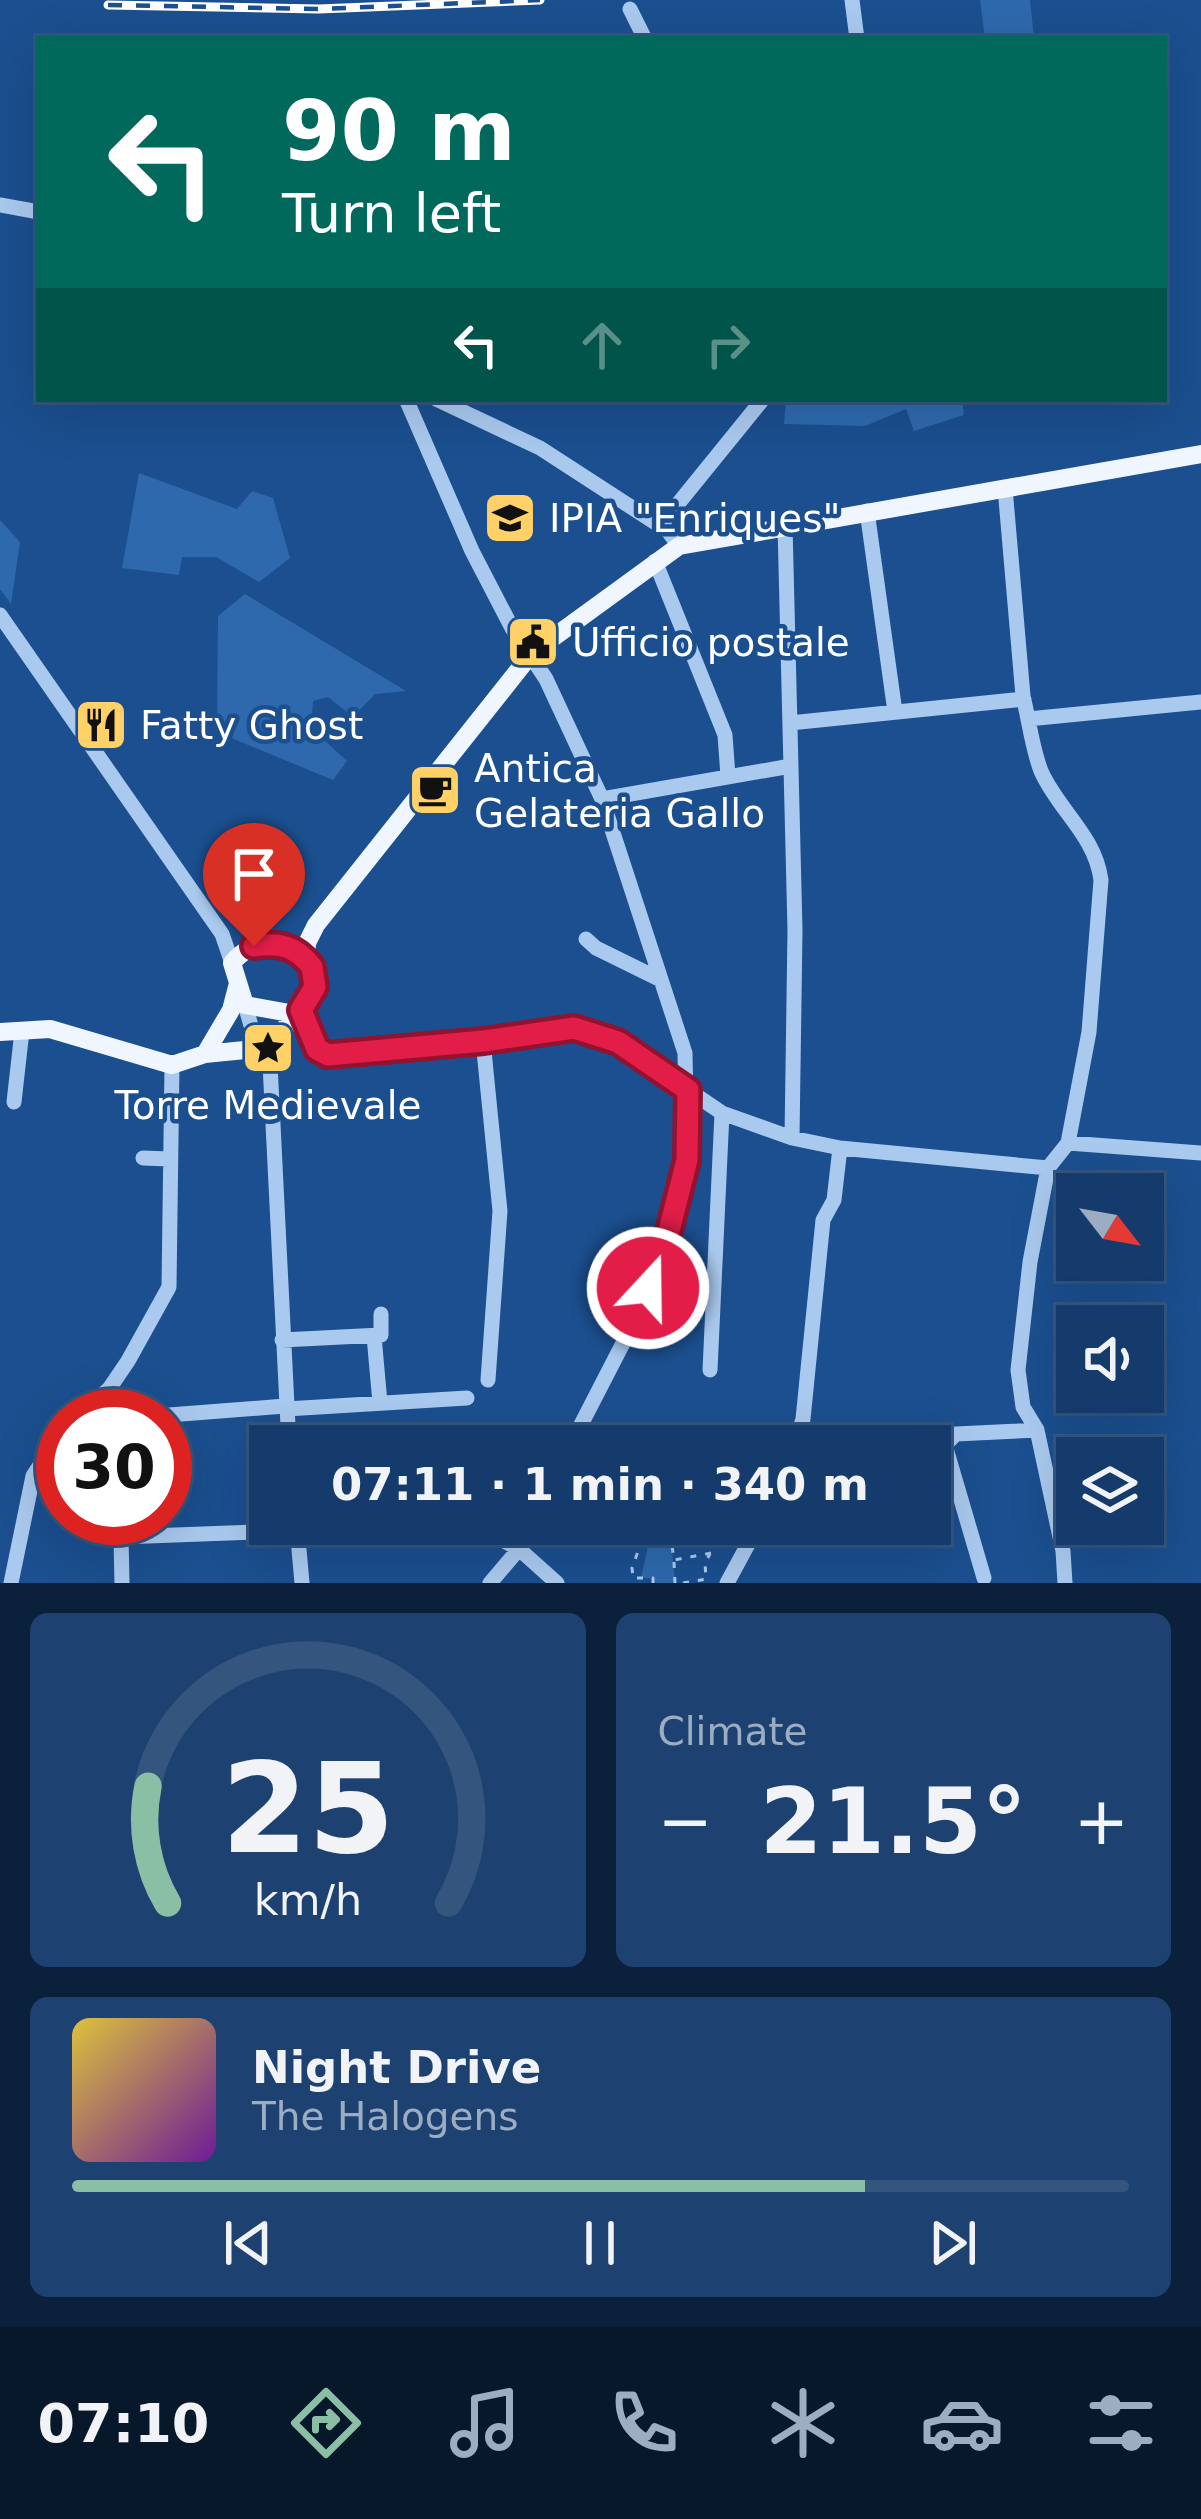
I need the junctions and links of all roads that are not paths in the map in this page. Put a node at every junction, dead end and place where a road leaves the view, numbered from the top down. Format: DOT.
graph roads {
  1 [pos="852,0"];
  2 [pos="630,9"];
  3 [pos="644,36"];
  4 [pos="857,36"];
  5 [pos="0,206"];
  6 [pos="36,212"];
  7 [pos="407,402"];
  8 [pos="442,402"];
  9 [pos="761,402"];
  10 [pos="1201,454"];
  11 [pos="1005,488"];
  12 [pos="867,511"];
  13 [pos="785,525"];
  14 [pos="660,526"];
  15 [pos="679,546"];
  16 [pos="656,561"];
  17 [pos="0,615"];
  18 [pos="532,653"];
  19 [pos="1024,699"];
  20 [pos="1201,702"];
  21 [pos="895,712"];
  22 [pos="1028,719"];
  23 [pos="790,723"];
  24 [pos="790,766"];
  25 [pos="728,776"];
  26 [pos="602,799"];
  27 [pos="316,925"];
  28 [pos="222,934"];
  29 [pos="586,939"];
  30 [pos="282,945"];
  31 [pos="248,950"];
  32 [pos="307,960"];
  33 [pos="232,963"];
  34 [pos="661,980"];
  35 [pos="241,996"];
  36 [pos="298,1012"];
  37 [pos="22,1031"];
  38 [pos="0,1032"];
  39 [pos="484,1041"];
  40 [pos="265,1048"];
  41 [pos="205,1054"];
  42 [pos="172,1065"];
  43 [pos="688,1090"];
  44 [pos="14,1102"];
  45 [pos="722,1113"];
  46 [pos="792,1138"];
  47 [pos="1068,1143"];
  48 [pos="841,1148"];
  49 [pos="1201,1153"];
  50 [pos="143,1158"];
  51 [pos="169,1159"];
  52 [pos="1048,1168"];
  53 [pos="380,1314"];
  54 [pos="374,1336"];
  55 [pos="282,1340"];
  56 [pos="710,1370"];
  57 [pos="488,1380"];
  58 [pos="109,1389"];
  59 [pos="467,1397"];
  60 [pos="380,1402"];
  61 [pos="286,1408"];
  62 [pos="192,1414"];
  63 [pos="288,1425"];
  64 [pos="581,1425"];
  65 [pos="801,1425"];
  66 [pos="1037,1430"];
  67 [pos="36,1472"];
  68 [pos="249,1530"];
  69 [pos="8,1543"];
  70 [pos="299,1545"];
  71 [pos="512,1545"];
  72 [pos="521,1545"];
  73 [pos="748,1545"];
  74 [pos="519,1549"];
  75 [pos="984,1578"];
  76 [pos="11,1583"];
  77 [pos="122,1583"];
  78 [pos="302,1583"];
  79 [pos="490,1583"];
  80 [pos="557,1583"];
  81 [pos="727,1583"];
  82 [pos="1065,1583"];
  1 -- 4 [label="street"];
  2 -- 3 [label="street"];
  5 -- 6 [label="street"];
  7 -- 18 [label="street"];
  8 -- 14 [label="street"];
  9 -- 14 [label="street"];
  10 -- 11 [label="main road"];
  11 -- 12 [label="main road"];
  11 -- 19 [label="street"];
  12 -- 13 [label="main road"];
  12 -- 21 [label="street"];
  13 -- 15 [label="main road"];
  13 -- 23 [label="street"];
  14 -- 15 [label="street"];
  15 -- 16 [label="main road"];
  16 -- 18 [label="main road"];
  16 -- 25 [label="street"];
  17 -- 28 [label="street"];
  18 -- 26 [label="street"];
  18 -- 27 [label="main road"];
  19 -- 21 [label="street"];
  19 -- 22 [label="street"];
  20 -- 22 [label="street"];
  21 -- 23 [label="street"];
  22 -- 47 [label="street"];
  23 -- 24 [label="street"];
  24 -- 25 [label="street"];
  24 -- 46 [label="street"];
  25 -- 26 [label="street"];
  26 -- 34 [label="street"];
  27 -- 30 [label="main road"];
  27 -- 32 [label="main road"];
  28 -- 31 [label="street"];
  28 -- 33 [label="street"];
  29 -- 34 [label="street"];
  30 -- 31 [label="main road"];
  30 -- 32 [label="main road"];
  31 -- 33 [label="main road"];
  32 -- 36 [label="main road"];
  33 -- 35 [label="main road"];
  34 -- 43 [label="street"];
  35 -- 36 [label="main road"];
  35 -- 40 [label="street"];
  35 -- 41 [label="main road"];
  36 -- 39 [label="street"];
  36 -- 40 [label="main road"];
  37 -- 38 [label="main road"];
  37 -- 42 [label="main road"];
  37 -- 44 [label="street"];
  39 -- 43 [label="street"];
  39 -- 57 [label="street"];
  40 -- 41 [label="main road"];
  40 -- 55 [label="street"];
  41 -- 42 [label="main road"];
  42 -- 51 [label="street"];
  43 -- 45 [label="street"];
  43 -- 64 [label="street"];
  45 -- 46 [label="street"];
  45 -- 56 [label="street"];
  46 -- 48 [label="street"];
  47 -- 49 [label="street"];
  47 -- 52 [label="street"];
  48 -- 52 [label="street"];
  48 -- 65 [label="street"];
  50 -- 51 [label="street"];
  51 -- 58 [label="street"];
  52 -- 66 [label="street"];
  53 -- 54 [label="street"];
  54 -- 55 [label="street"];
  54 -- 60 [label="street"];
  55 -- 61 [label="street"];
  59 -- 60 [label="street"];
  60 -- 61 [label="street"];
  61 -- 62 [label="street"];
  61 -- 63 [label="street"];
  66 -- 75 [label="street"];
  66 -- 82 [label="street"];
  67 -- 69 [label="street"];
  68 -- 77 [label="street"];
  69 -- 76 [label="street"];
  70 -- 78 [label="street"];
  71 -- 74 [label="street"];
  72 -- 74 [label="street"];
  73 -- 81 [label="street"];
  74 -- 79 [label="street"];
  74 -- 80 [label="street"];
}
